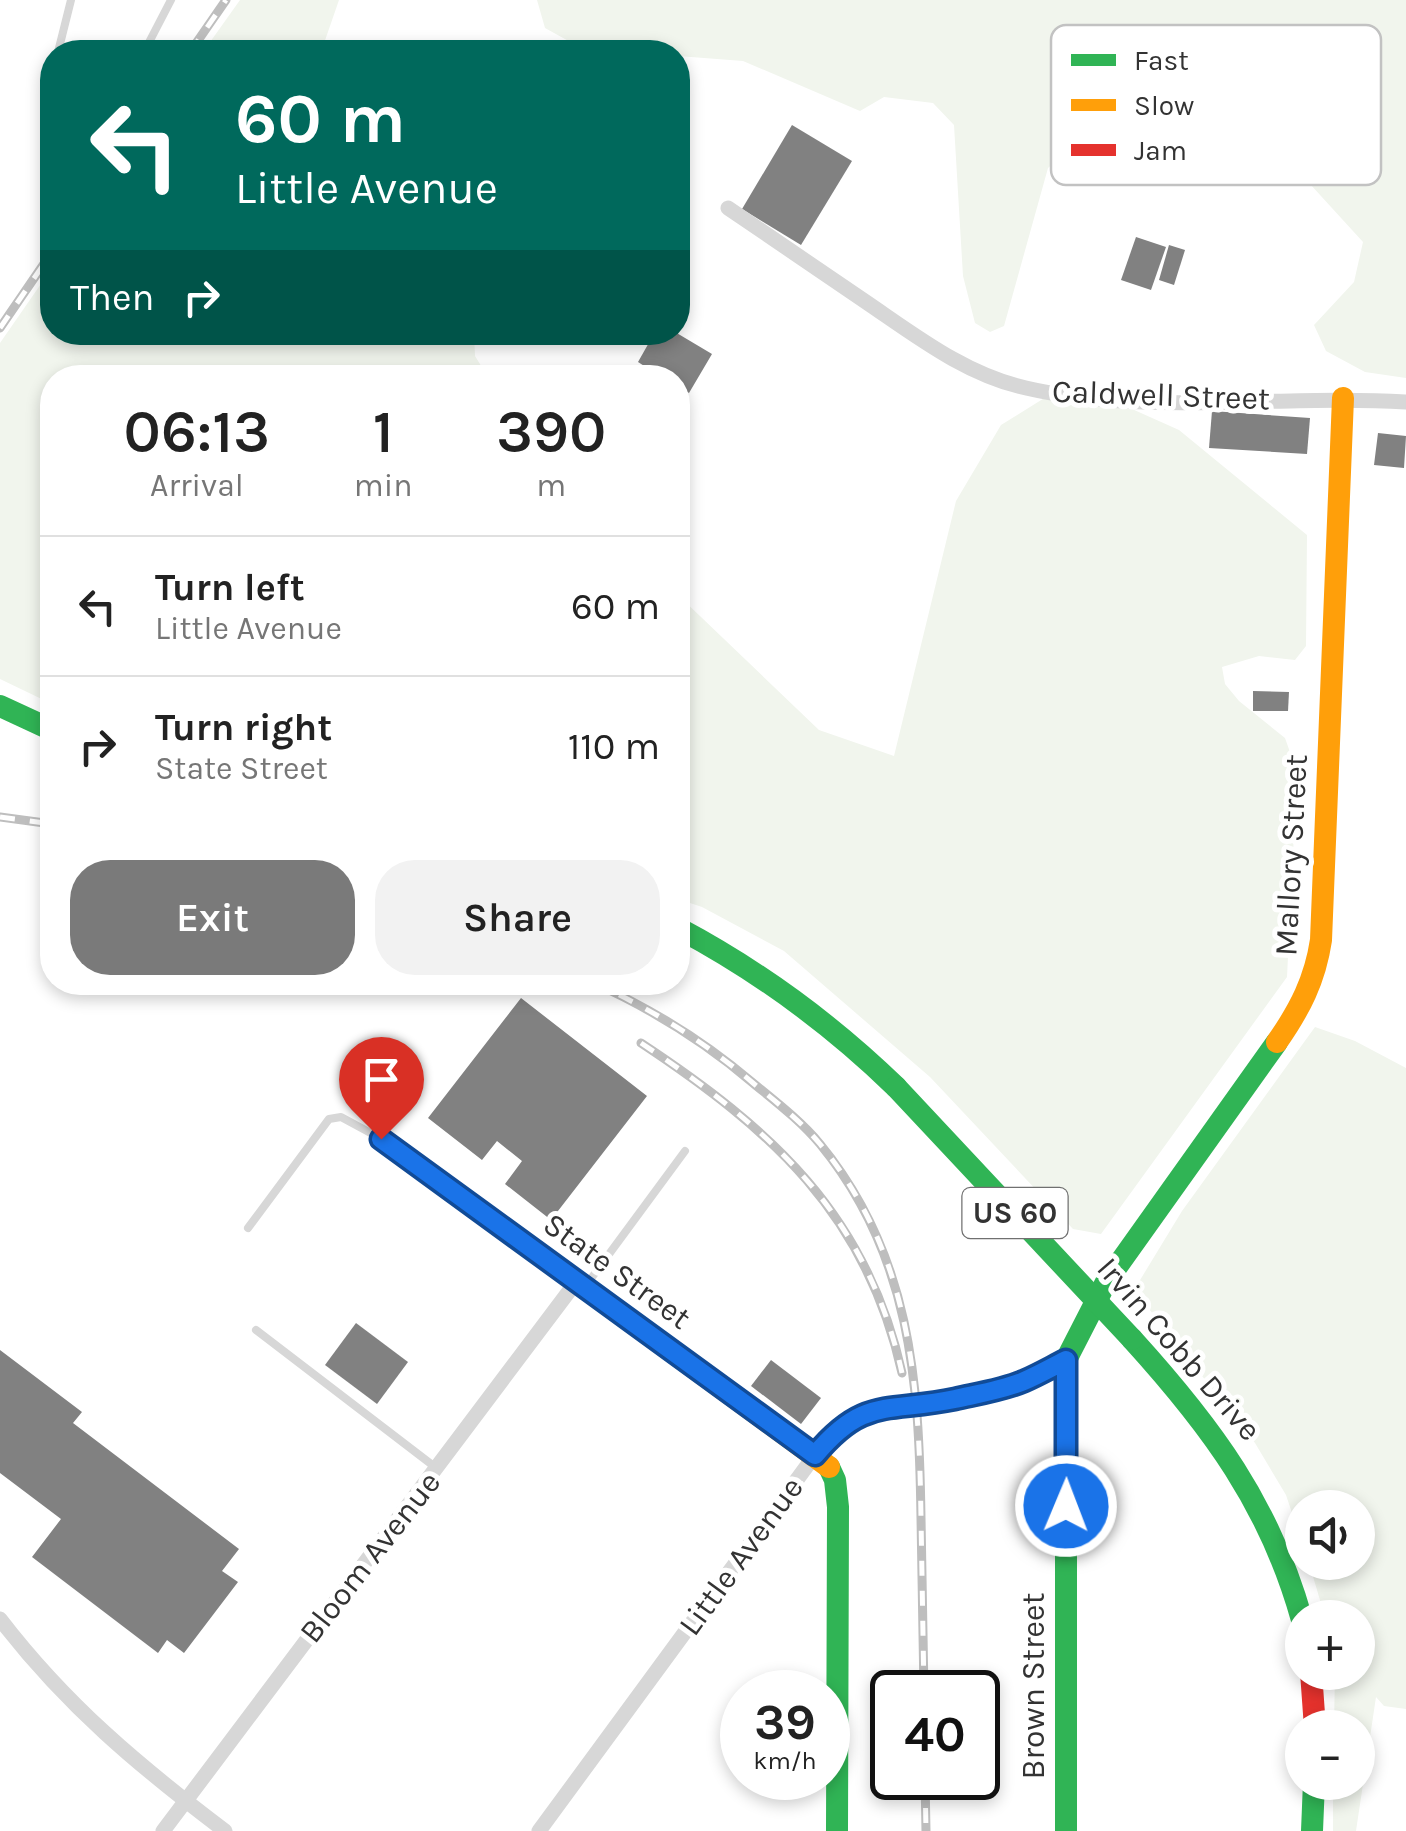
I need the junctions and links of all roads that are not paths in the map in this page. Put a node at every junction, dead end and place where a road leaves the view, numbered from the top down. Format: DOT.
graph roads {
  1 [pos="71,0"];
  2 [pos="171,0"];
  3 [pos="61,40"];
  4 [pos="150,40"];
  5 [pos="728,208"];
  6 [pos="1344,398"];
  7 [pos="1406,402"];
  8 [pos="0,706"];
  9 [pos="40,724"];
  10 [pos="690,934"];
  11 [pos="381,1139"];
  12 [pos="684,1150"];
  13 [pos="248,1228"];
  14 [pos="580,1285"];
  15 [pos="256,1330"];
  16 [pos="1066,1360"];
  17 [pos="815,1455"];
  18 [pos="438,1469"];
  19 [pos="1296,1600"];
  20 [pos="0,1620"];
  21 [pos="1313,1800"];
  22 [pos="185,1801"];
  23 [pos="162,1831"];
  24 [pos="225,1831"];
  25 [pos="539,1831"];
  26 [pos="837,1831"];
  27 [pos="1066,1831"];
  28 [pos="1312,1831"];
  1 -- 3 [label="lane"];
  2 -- 4 [label="lane"];
  5 -- 6 [label="street, Caldwell Street"];
  6 -- 7 [label="street, Caldwell Street"];
  6 -- 16 [label="street, Mallory Street"];
  8 -- 9 [label="street"];
  10 -- 19 [label="street, Irvin Cobb Drive / US 60, bridge"];
  11 -- 13 [label="lane"];
  11 -- 14 [label="street, State Street"];
  12 -- 14 [label="lane"];
  14 -- 17 [label="street, State Street"];
  14 -- 18 [label="street, Bloom Avenue"];
  15 -- 18 [label="lane"];
  16 -- 17 [label="street, Little Avenue"];
  16 -- 27 [label="street, Brown Street"];
  17 -- 25 [label="street, Little Avenue"];
  17 -- 26 [label="street"];
  18 -- 22 [label="street, Bloom Avenue"];
  20 -- 22 [label="street"];
  21 -- 28 [label="street"];
  22 -- 23 [label="street, Bloom Avenue"];
  22 -- 24 [label="street"];
}
